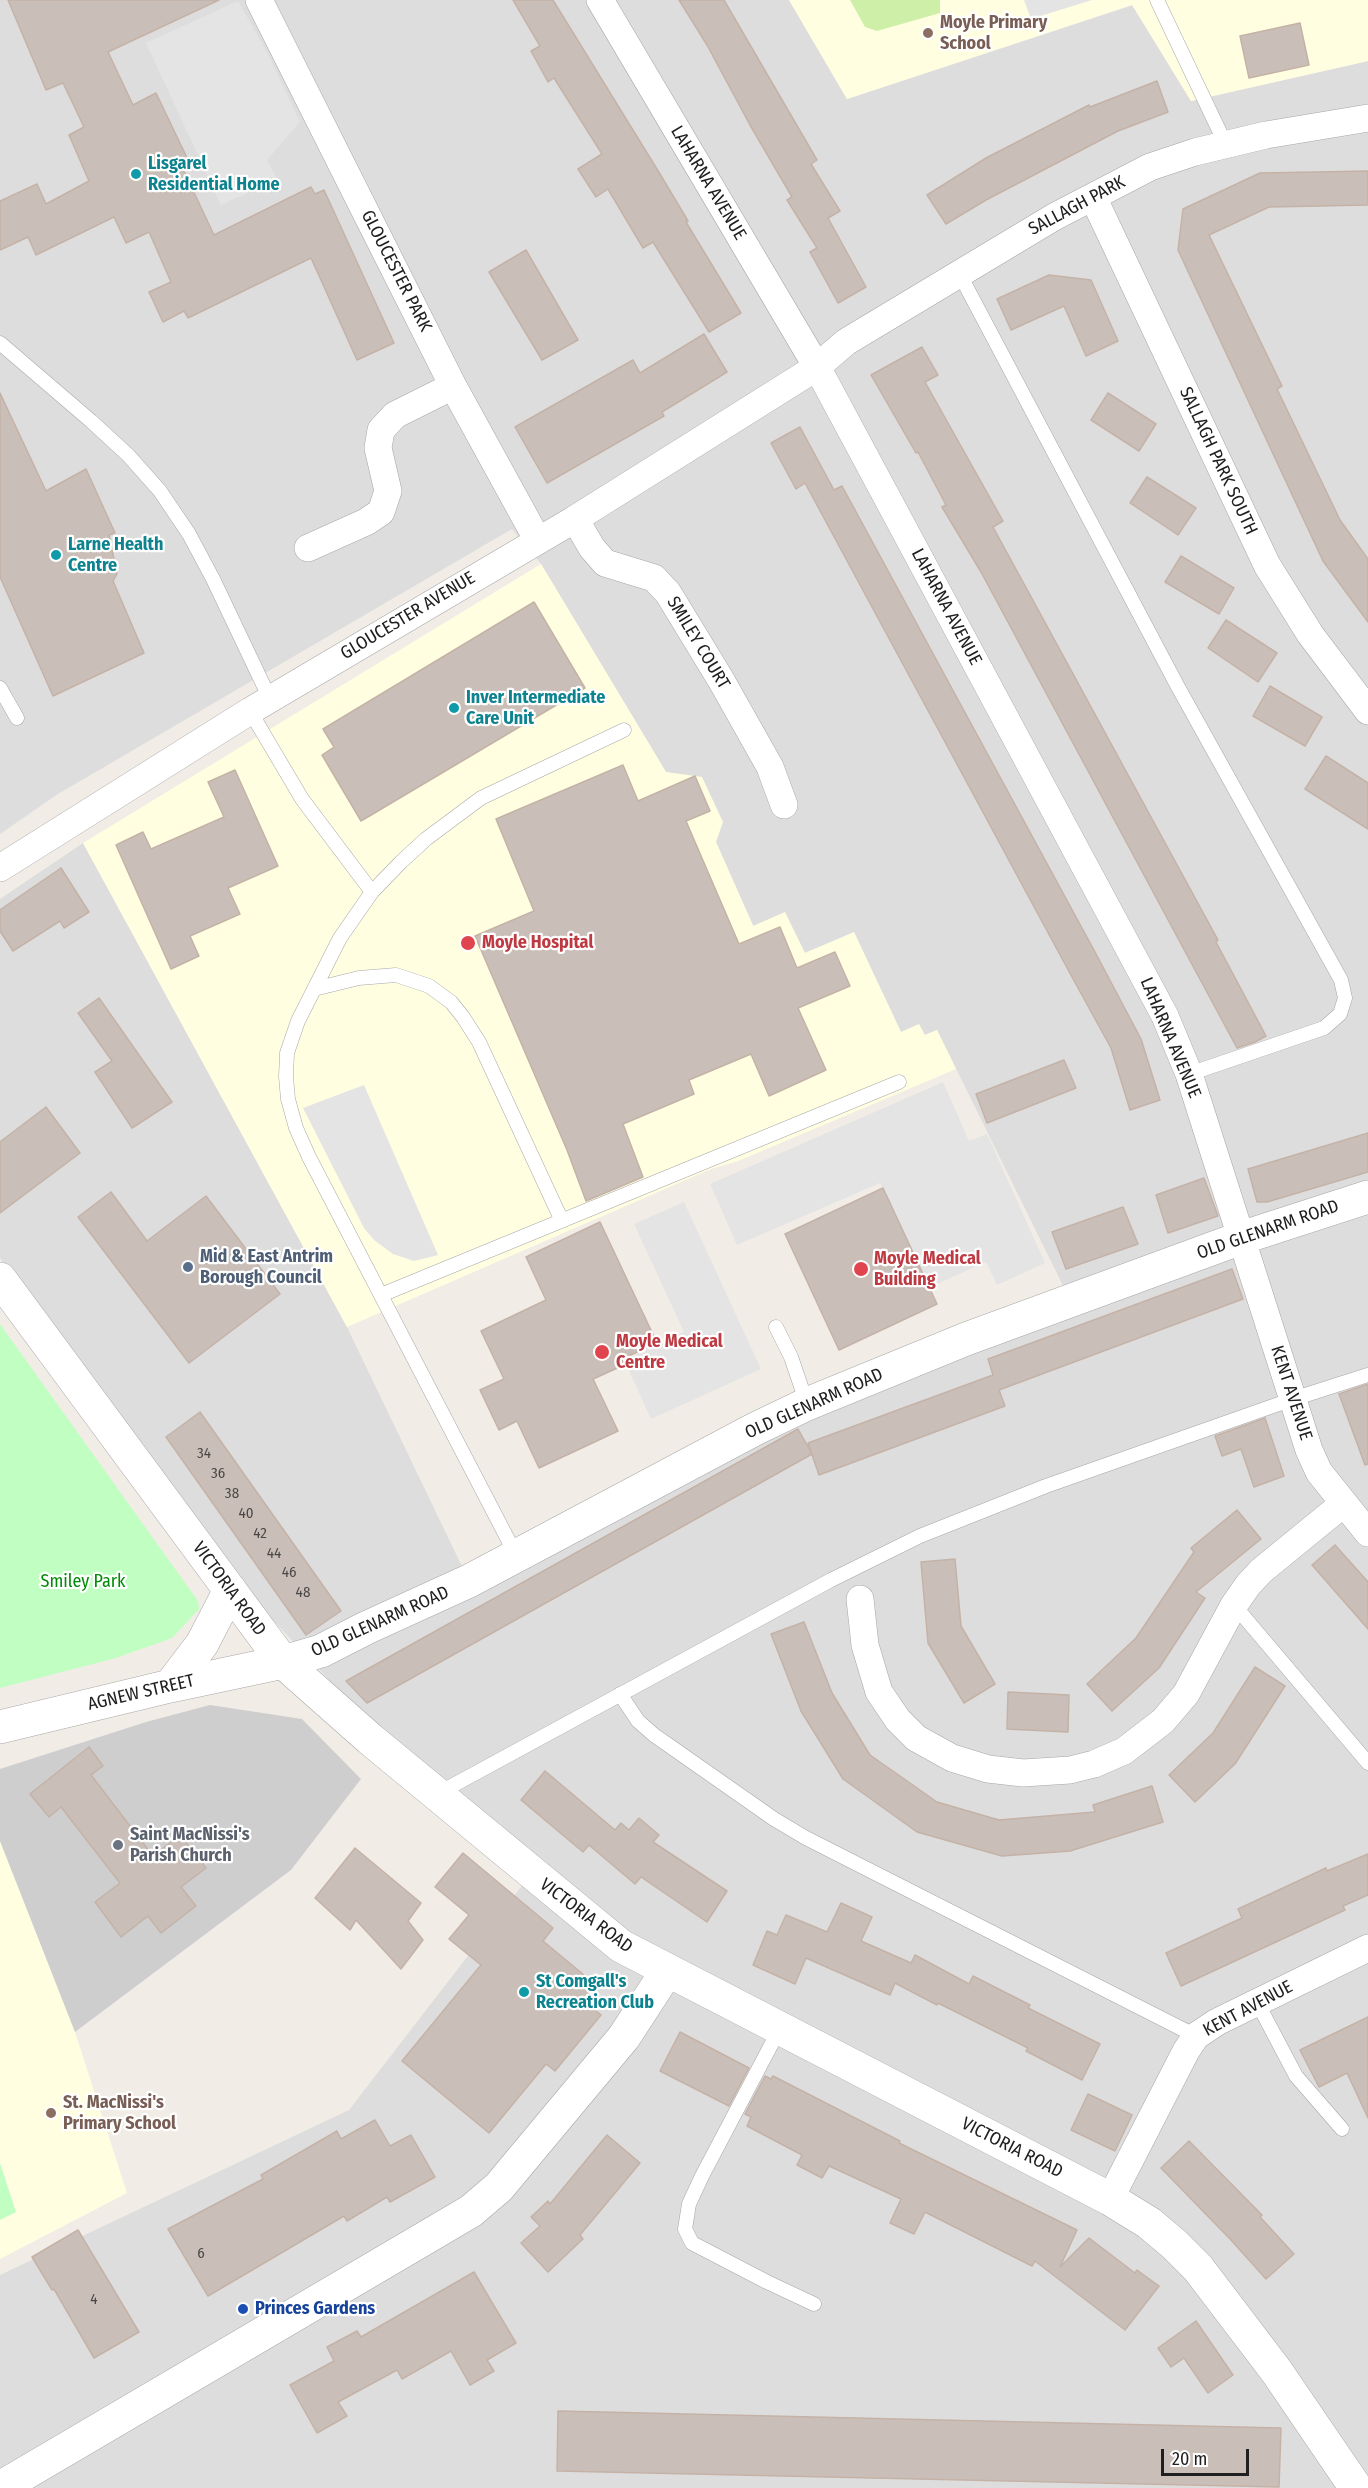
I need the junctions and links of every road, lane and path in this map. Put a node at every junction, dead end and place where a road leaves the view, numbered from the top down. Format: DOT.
graph roads {
  1 [pos="259,0"];
  2 [pos="600,0"];
  3 [pos="1157,0"];
  4 [pos="1368,118"];
  5 [pos="1226,145"];
  6 [pos="1093,197"];
  7 [pos="959,273"];
  8 [pos="0,343"];
  9 [pos="817,367"];
  10 [pos="453,386"];
  11 [pos="575,519"];
  12 [pos="537,539"];
  13 [pos="308,548"];
  14 [pos="0,688"];
  15 [pos="260,705"];
  16 [pos="1368,711"];
  17 [pos="17,718"];
  18 [pos="624,730"];
  19 [pos="784,804"];
  20 [pos="0,868"];
  21 [pos="372,892"];
  22 [pos="314,989"];
  23 [pos="1189,1074"];
  24 [pos="899,1082"];
  25 [pos="1368,1197"];
  26 [pos="562,1221"];
  27 [pos="1241,1238"];
  28 [pos="0,1279"];
  29 [pos="381,1295"];
  30 [pos="776,1327"];
  31 [pos="1368,1375"];
  32 [pos="1293,1399"];
  33 [pos="807,1404"];
  34 [pos="1343,1504"];
  35 [pos="1368,1533"];
  36 [pos="516,1555"];
  37 [pos="230,1590"];
  38 [pos="860,1599"];
  39 [pos="1234,1605"];
  40 [pos="283,1662"];
  41 [pos="170,1686"];
  42 [pos="620,1694"];
  43 [pos="0,1728"];
  44 [pos="1368,1763"];
  45 [pos="437,1794"];
  46 [pos="1368,1948"];
  47 [pos="667,1971"];
  48 [pos="1257,2002"];
  49 [pos="780,2028"];
  50 [pos="1197,2036"];
  51 [pos="1342,2129"];
  52 [pos="1110,2199"];
  53 [pos="814,2304"];
  54 [pos="0,2488"];
  55 [pos="1356,2488"];
  1 -- 10 [label="street, GLOUCESTER PARK"];
  2 -- 9 [label="street, LAHARNA AVENUE"];
  3 -- 5 [label="lane"];
  4 -- 5 [label="street, SALLAGH PARK"];
  5 -- 6 [label="street, SALLAGH PARK"];
  6 -- 7 [label="street, SALLAGH PARK"];
  6 -- 16 [label="street, SALLAGH PARK SOUTH"];
  7 -- 9 [label="street, SALLAGH PARK"];
  7 -- 23 [label="lane"];
  8 -- 15 [label="lane"];
  9 -- 11 [label="street, GLOUCESTER AVENUE"];
  9 -- 23 [label="street, LAHARNA AVENUE"];
  10 -- 12 [label="street, GLOUCESTER PARK"];
  10 -- 13 [label="street"];
  11 -- 12 [label="street, GLOUCESTER AVENUE"];
  11 -- 19 [label="street, SMILEY COURT"];
  12 -- 15 [label="street, GLOUCESTER AVENUE"];
  14 -- 17 [label="lane"];
  15 -- 20 [label="street, GLOUCESTER AVENUE"];
  15 -- 21 [label="lane"];
  18 -- 21 [label="lane"];
  21 -- 22 [label="lane"];
  22 -- 26 [label="lane"];
  22 -- 29 [label="lane"];
  23 -- 27 [label="street, LAHARNA AVENUE"];
  24 -- 26 [label="lane"];
  25 -- 27 [label="street, OLD GLENARM ROAD"];
  26 -- 29 [label="lane"];
  27 -- 32 [label="street, KENT AVENUE"];
  27 -- 33 [label="street, OLD GLENARM ROAD"];
  28 -- 37 [label="street, VICTORIA ROAD"];
  29 -- 36 [label="lane"];
  30 -- 33 [label="lane"];
  31 -- 32 [label="lane"];
  32 -- 34 [label="street, KENT AVENUE"];
  32 -- 42 [label="lane"];
  33 -- 36 [label="street, OLD GLENARM ROAD"];
  34 -- 35 [label="street, KENT AVENUE"];
  34 -- 39 [label="street"];
  36 -- 40 [label="street, OLD GLENARM ROAD"];
  37 -- 40 [label="street, VICTORIA ROAD"];
  37 -- 41 [label="street"];
  38 -- 39 [label="street"];
  39 -- 44 [label="lane"];
  40 -- 41 [label="street, AGNEW STREET"];
  40 -- 45 [label="street, VICTORIA ROAD"];
  41 -- 43 [label="street, AGNEW STREET"];
  42 -- 45 [label="lane"];
  42 -- 50 [label="lane"];
  45 -- 47 [label="street, VICTORIA ROAD"];
  46 -- 48 [label="street, KENT AVENUE"];
  47 -- 49 [label="street, VICTORIA ROAD"];
  47 -- 54 [label="street"];
  48 -- 50 [label="street, KENT AVENUE"];
  48 -- 51 [label="lane"];
  49 -- 52 [label="street, VICTORIA ROAD"];
  49 -- 53 [label="lane"];
  50 -- 52 [label="street, KENT AVENUE"];
  52 -- 55 [label="street, VICTORIA ROAD"];
}
